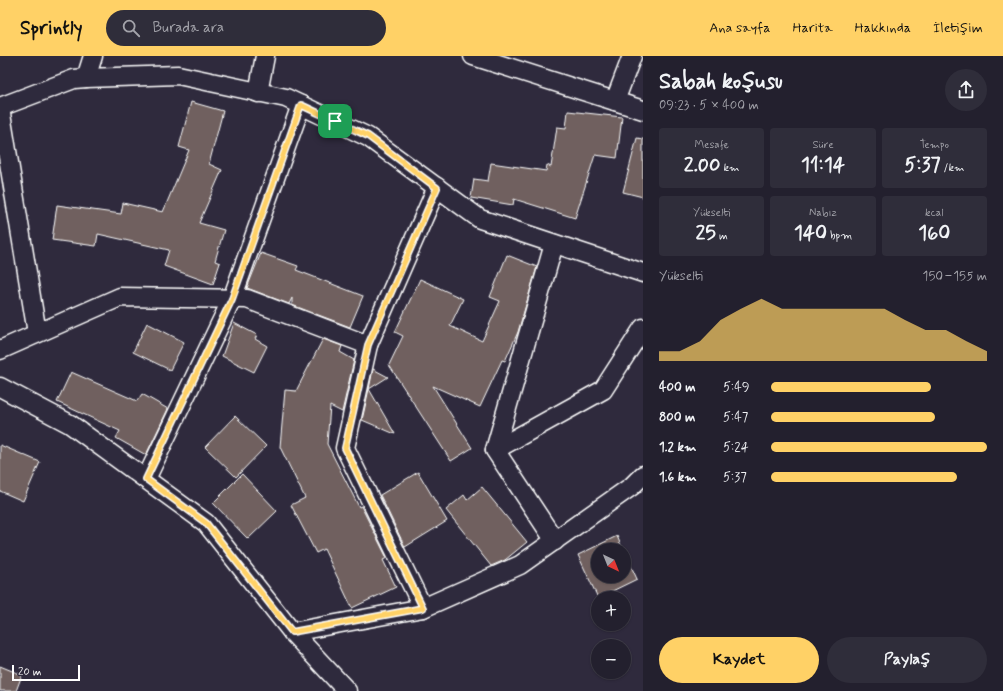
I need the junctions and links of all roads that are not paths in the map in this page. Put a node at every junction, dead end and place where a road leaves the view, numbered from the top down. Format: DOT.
graph roads {
  1 [pos="93,56"];
  2 [pos="265,56"];
  3 [pos="473,56"];
  4 [pos="632,56"];
  5 [pos="86,78"];
  6 [pos="258,93"];
  7 [pos="615,101"];
  8 [pos="301,105"];
  9 [pos="0,108"];
  10 [pos="643,110"];
  11 [pos="437,188"];
  12 [pos="554,244"];
  13 [pos="643,273"];
  14 [pos="232,299"];
  15 [pos="643,328"];
  16 [pos="37,333"];
  17 [pos="368,345"];
  18 [pos="0,350"];
  19 [pos="0,387"];
  20 [pos="495,450"];
  21 [pos="643,475"];
  22 [pos="146,479"];
  23 [pos="555,542"];
  24 [pos="423,608"];
  25 [pos="292,632"];
  26 [pos="347,691"];
  1 -- 5 [label="street"];
  2 -- 6 [label="street"];
  3 -- 7 [label="street"];
  4 -- 7 [label="street"];
  5 -- 6 [label="street"];
  5 -- 9 [label="street"];
  6 -- 8 [label="street"];
  7 -- 10 [label="street"];
  8 -- 11 [label="street"];
  8 -- 14 [label="street"];
  9 -- 16 [label="street"];
  11 -- 12 [label="street"];
  11 -- 17 [label="street"];
  12 -- 13 [label="street"];
  12 -- 20 [label="street"];
  14 -- 16 [label="street"];
  14 -- 17 [label="street"];
  14 -- 22 [label="street"];
  15 -- 20 [label="street"];
  16 -- 18 [label="street"];
  17 -- 24 [label="street"];
  19 -- 22 [label="street"];
  20 -- 23 [label="street"];
  21 -- 23 [label="street"];
  22 -- 25 [label="street"];
  23 -- 24 [label="street"];
  24 -- 25 [label="street"];
  25 -- 26 [label="street"];
}
